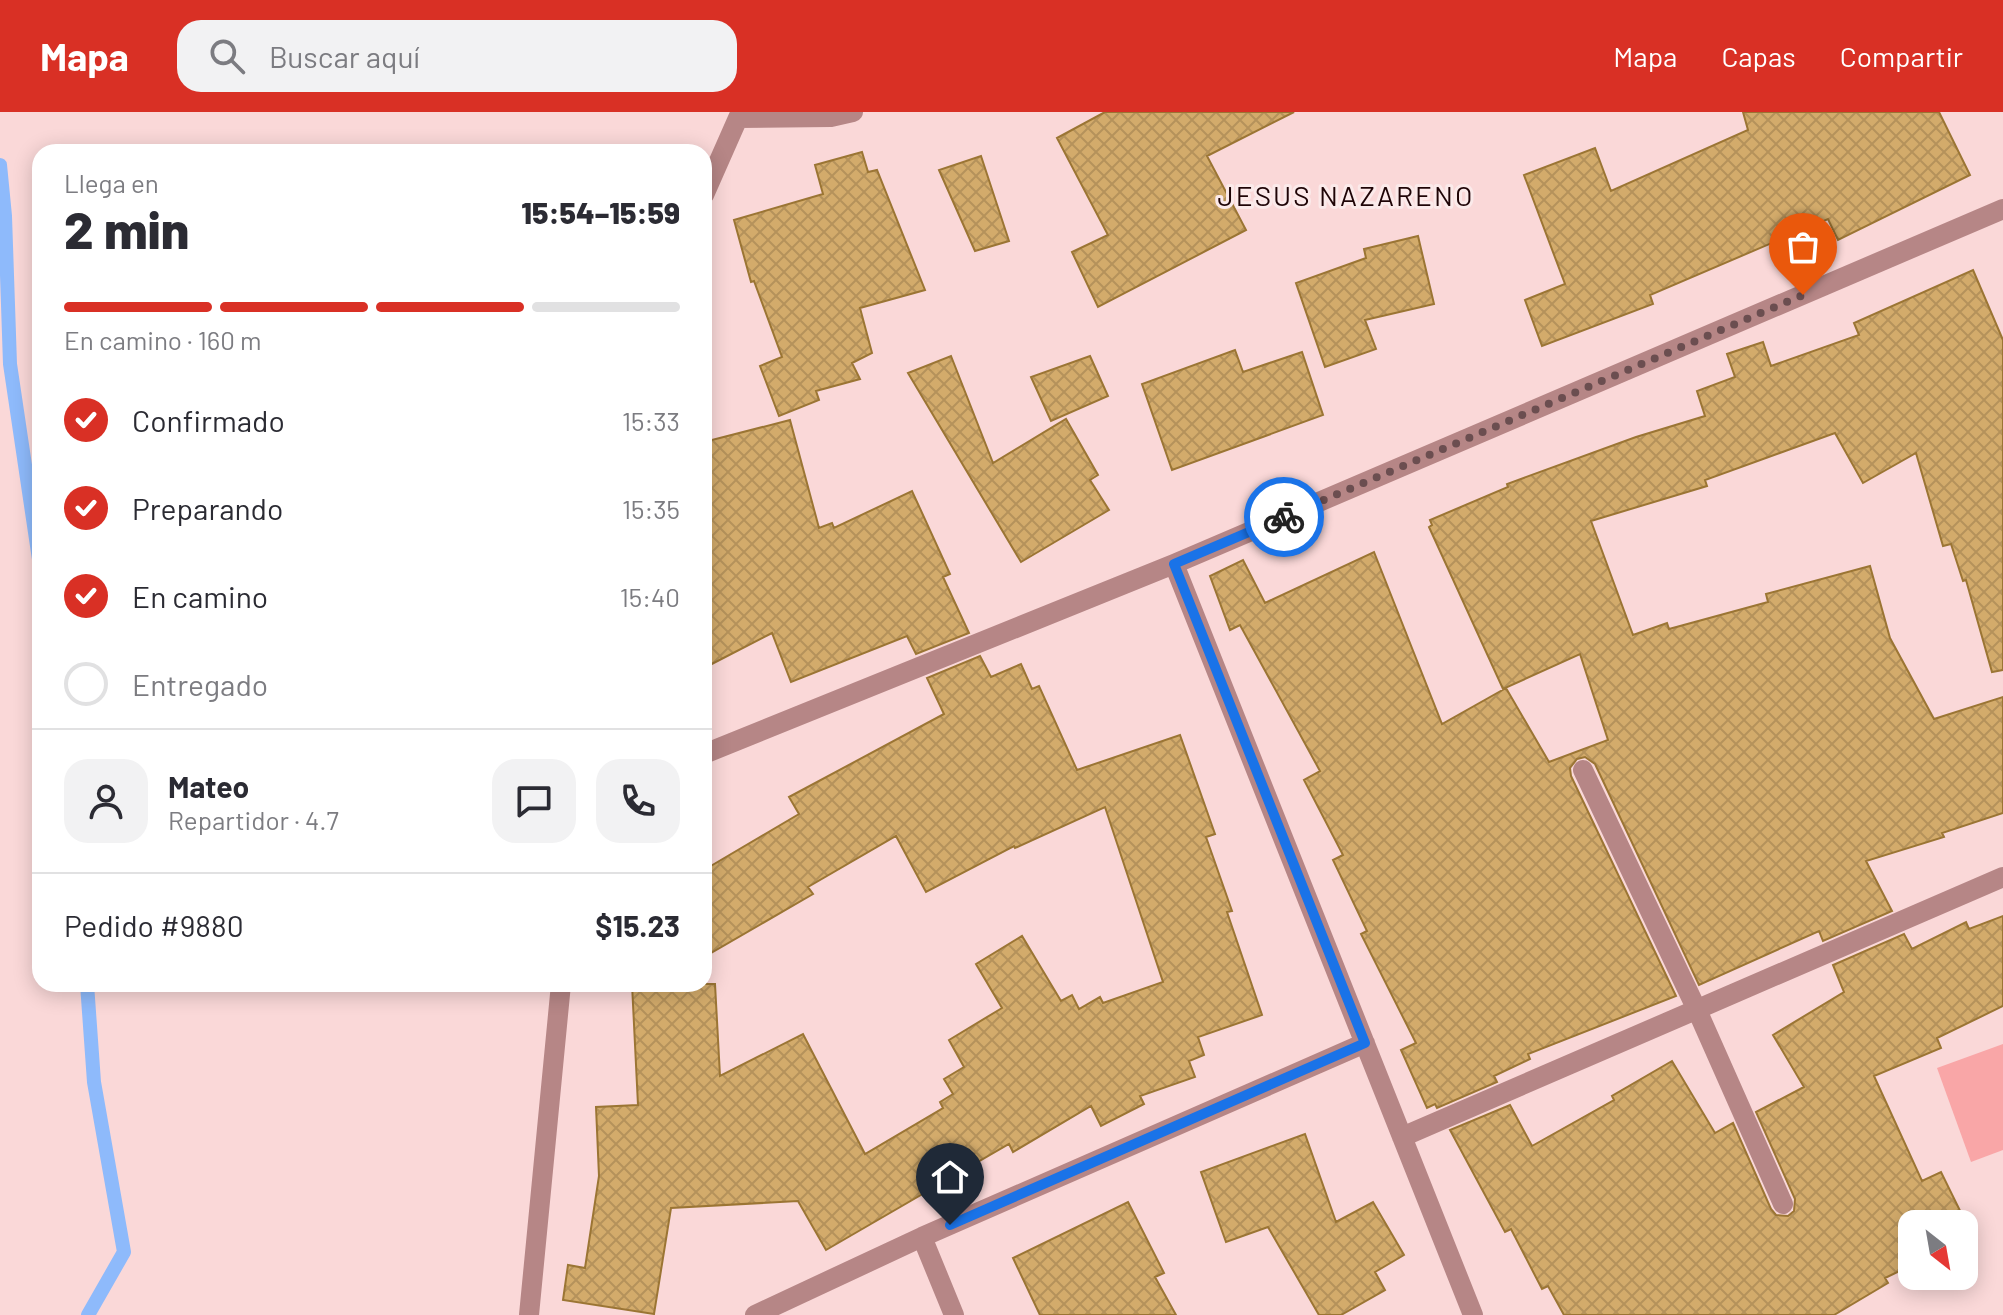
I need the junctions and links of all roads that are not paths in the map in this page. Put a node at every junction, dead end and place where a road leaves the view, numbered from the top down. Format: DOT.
graph roads {
  1 [pos="853,112"];
  2 [pos="740,115"];
  3 [pos="712,177"];
  4 [pos="2003,209"];
  5 [pos="1174,564"];
  6 [pos="712,751"];
  7 [pos="1583,770"];
  8 [pos="2003,877"];
  9 [pos="560,992"];
  10 [pos="1697,1010"];
  11 [pos="1365,1043"];
  12 [pos="1402,1137"];
  13 [pos="1783,1204"];
  14 [pos="922,1237"];
  15 [pos="529,1315"];
  16 [pos="755,1315"];
  17 [pos="954,1315"];
  18 [pos="1473,1315"];
  1 -- 2 [label="street"];
  2 -- 3 [label="street"];
  4 -- 5 [label="street"];
  5 -- 6 [label="street"];
  5 -- 11 [label="street"];
  7 -- 10 [label="street"];
  8 -- 10 [label="street"];
  9 -- 15 [label="street"];
  10 -- 12 [label="street"];
  10 -- 13 [label="street"];
  11 -- 12 [label="street"];
  11 -- 14 [label="street"];
  12 -- 18 [label="street"];
  14 -- 16 [label="street"];
  14 -- 17 [label="street"];
}
